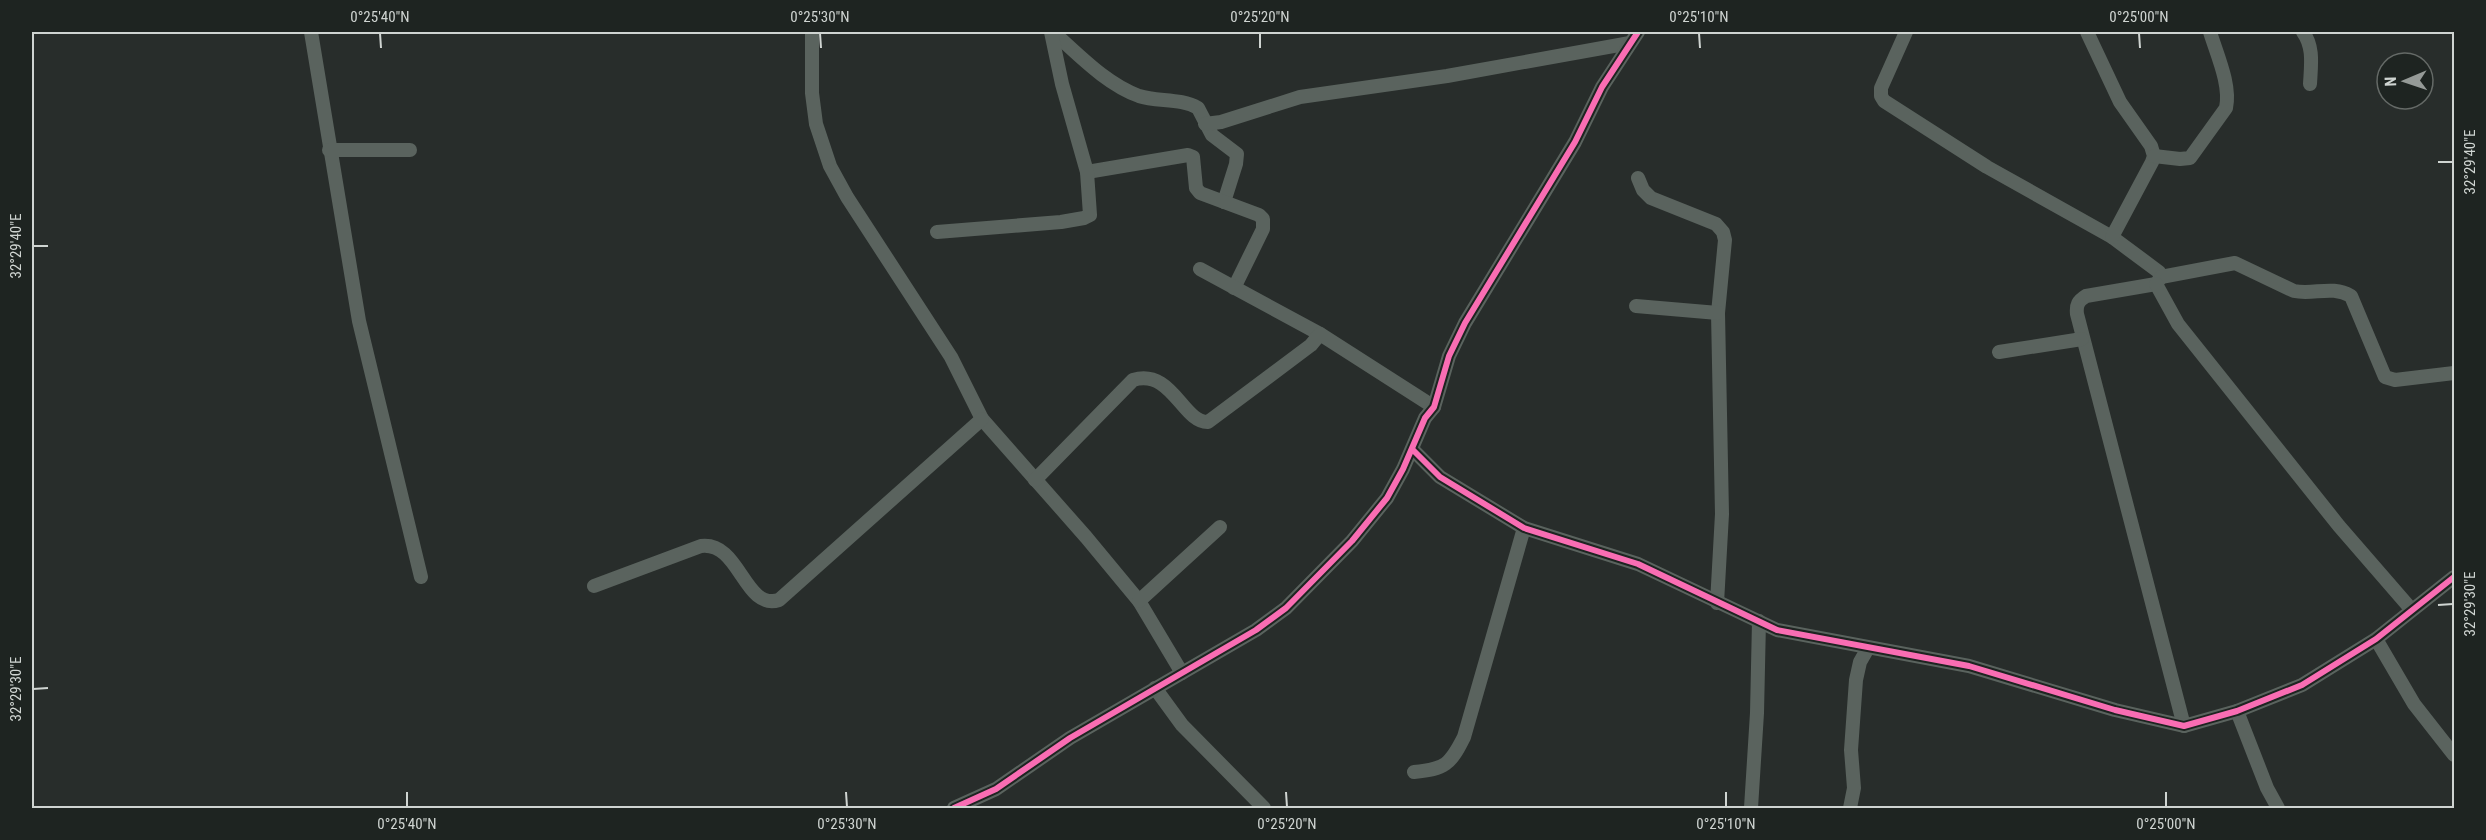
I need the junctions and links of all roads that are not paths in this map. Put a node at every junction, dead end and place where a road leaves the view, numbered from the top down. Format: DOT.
graph roads {
  1 [pos="311,32"];
  2 [pos="812,32"];
  3 [pos="1052,32"];
  4 [pos="1906,32"];
  5 [pos="2087,32"];
  6 [pos="2210,32"];
  7 [pos="2303,32"];
  8 [pos="1634,37"];
  9 [pos="2310,84"];
  10 [pos="1205,124"];
  11 [pos="329,150"];
  12 [pos="410,150"];
  13 [pos="2154,156"];
  14 [pos="1088,171"];
  15 [pos="1638,178"];
  16 [pos="1224,202"];
  17 [pos="937,232"];
  18 [pos="2112,237"];
  19 [pos="1200,269"];
  20 [pos="2158,280"];
  21 [pos="1234,288"];
  22 [pos="1636,306"];
  23 [pos="1718,313"];
  24 [pos="1320,334"];
  25 [pos="2082,339"];
  26 [pos="2000,352"];
  27 [pos="2454,372"];
  28 [pos="1434,406"];
  29 [pos="982,420"];
  30 [pos="1413,450"];
  31 [pos="1035,480"];
  32 [pos="1220,527"];
  33 [pos="1524,528"];
  34 [pos="421,577"];
  35 [pos="2454,577"];
  36 [pos="594,586"];
  37 [pos="1139,601"];
  38 [pos="1717,603"];
  39 [pos="2411,609"];
  40 [pos="1759,621"];
  41 [pos="2376,639"];
  42 [pos="1868,648"];
  43 [pos="1182,673"];
  44 [pos="1155,688"];
  45 [pos="2237,711"];
  46 [pos="2184,726"];
  47 [pos="2454,755"];
  48 [pos="1414,772"];
  49 [pos="954,808"];
  50 [pos="1264,808"];
  51 [pos="1751,808"];
  52 [pos="1850,808"];
  53 [pos="2278,808"];
  1 -- 11 [label="street"];
  2 -- 29 [label="street"];
  3 -- 10 [label="street"];
  3 -- 14 [label="street"];
  4 -- 18 [label="street"];
  5 -- 13 [label="street"];
  6 -- 13 [label="street"];
  7 -- 9 [label="street"];
  8 -- 10 [label="street"];
  8 -- 28 [label="street"];
  10 -- 16 [label="street"];
  11 -- 12 [label="street"];
  11 -- 34 [label="street"];
  13 -- 18 [label="street"];
  14 -- 16 [label="street"];
  14 -- 17 [label="street"];
  15 -- 23 [label="street"];
  16 -- 21 [label="street"];
  18 -- 20 [label="street"];
  19 -- 21 [label="street"];
  20 -- 25 [label="street"];
  20 -- 27 [label="street"];
  20 -- 39 [label="street"];
  21 -- 24 [label="street"];
  22 -- 23 [label="street"];
  23 -- 38 [label="street"];
  24 -- 28 [label="street"];
  24 -- 31 [label="street"];
  25 -- 26 [label="street"];
  25 -- 46 [label="street"];
  28 -- 30 [label="street"];
  29 -- 31 [label="street"];
  29 -- 36 [label="street"];
  30 -- 33 [label="street"];
  30 -- 43 [label="street"];
  31 -- 37 [label="street"];
  32 -- 37 [label="street"];
  33 -- 38 [label="street"];
  33 -- 48 [label="street"];
  35 -- 39 [label="street"];
  37 -- 43 [label="street"];
  38 -- 40 [label="street"];
  39 -- 41 [label="street"];
  40 -- 42 [label="street"];
  40 -- 51 [label="street"];
  41 -- 45 [label="street"];
  41 -- 47 [label="street"];
  42 -- 46 [label="street"];
  42 -- 52 [label="street"];
  43 -- 44 [label="street"];
  44 -- 49 [label="street"];
  44 -- 50 [label="street"];
  45 -- 46 [label="street"];
  45 -- 53 [label="street"];
}
